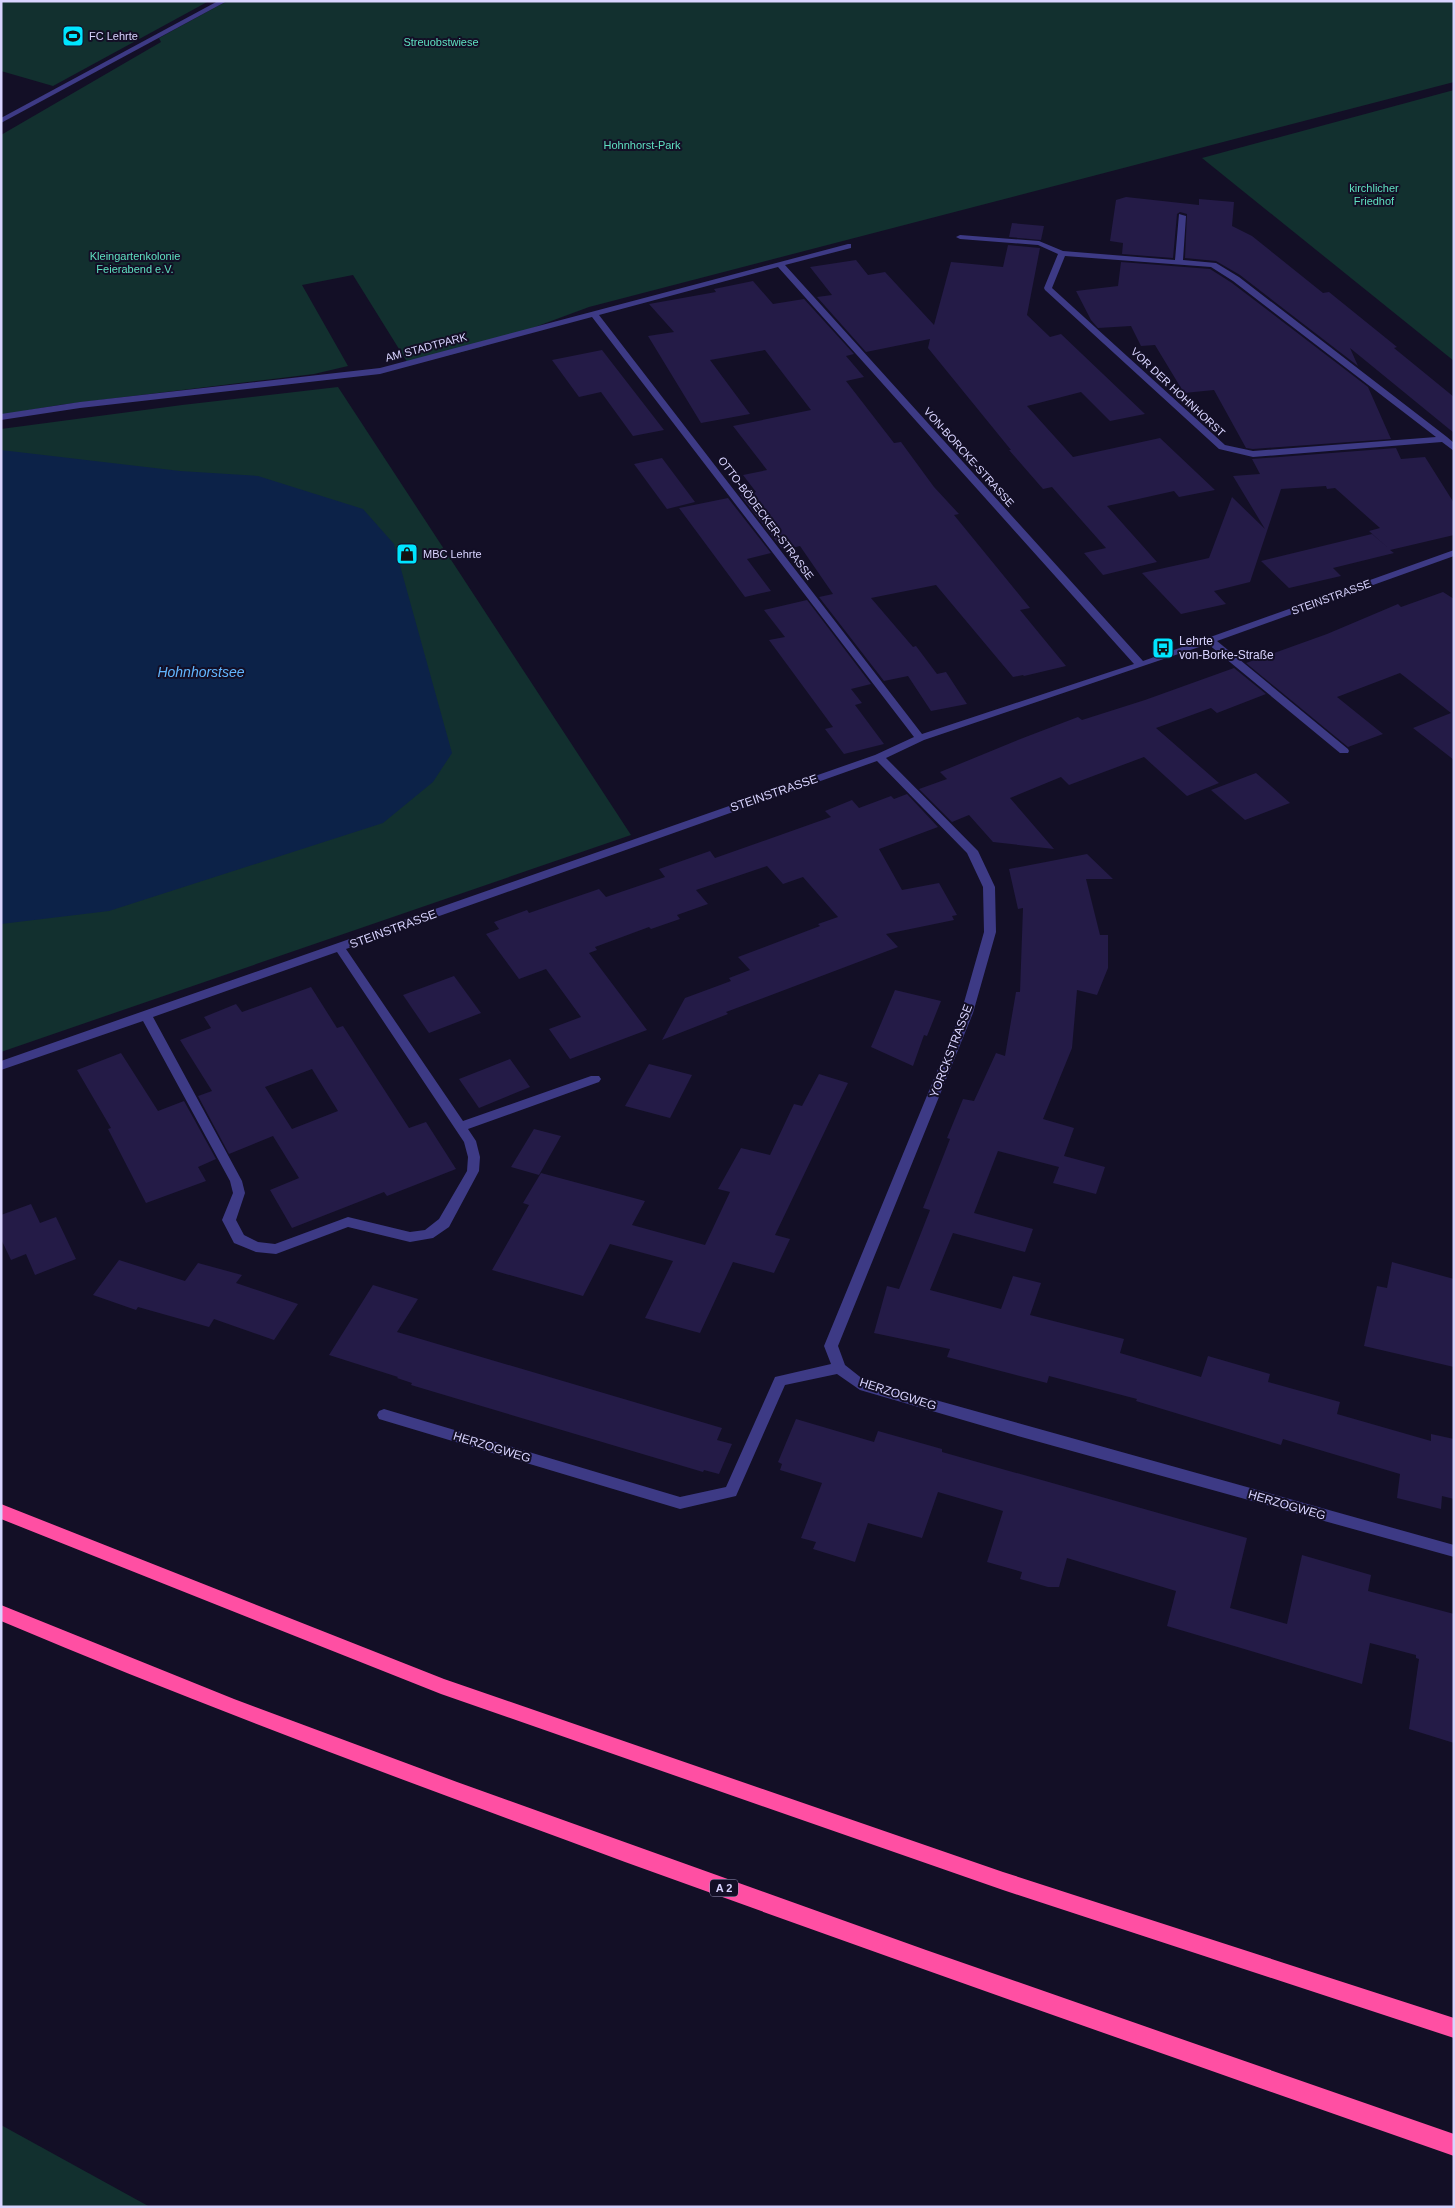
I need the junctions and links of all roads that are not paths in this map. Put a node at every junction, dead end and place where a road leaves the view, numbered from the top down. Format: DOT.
graph roads {
  1 [pos="224,1"];
  2 [pos="1,121"];
  3 [pos="1182,216"];
  4 [pos="960,237"];
  5 [pos="848,246"];
  6 [pos="1062,253"];
  7 [pos="1178,262"];
  8 [pos="780,264"];
  9 [pos="593,312"];
  10 [pos="1,418"];
  11 [pos="1444,439"];
  12 [pos="1454,448"];
  13 [pos="1454,553"];
  14 [pos="1209,640"];
  15 [pos="1141,665"];
  16 [pos="920,738"];
  17 [pos="1344,751"];
  18 [pos="879,757"];
  19 [pos="340,948"];
  20 [pos="146,1014"];
  21 [pos="1,1066"];
  22 [pos="595,1079"];
  23 [pos="460,1127"];
  24 [pos="839,1368"];
  25 [pos="384,1415"];
  26 [pos="1,1511"];
  27 [pos="1454,1552"];
  28 [pos="1,1613"];
  29 [pos="1454,2028"];
  30 [pos="1454,2145"];
  1 -- 2 [label="street"];
  3 -- 7 [label="street"];
  4 -- 6 [label="street"];
  5 -- 8 [label="street, AM STADTPARK"];
  6 -- 7 [label="street"];
  6 -- 11 [label="street, VOR DER HOHNHORST"];
  7 -- 11 [label="street"];
  8 -- 9 [label="street, AM STADTPARK"];
  8 -- 15 [label="street, VON-BORCKE-STRASSE"];
  9 -- 10 [label="street, AM STADTPARK"];
  9 -- 16 [label="street, OTTO-BÖDECKER-STRASSE"];
  11 -- 12 [label="street"];
  13 -- 14 [label="street, STEINSTRASSE"];
  14 -- 15 [label="street, STEINSTRASSE"];
  14 -- 17 [label="street"];
  15 -- 16 [label="street, STEINSTRASSE"];
  16 -- 18 [label="street, STEINSTRASSE"];
  18 -- 19 [label="street, STEINSTRASSE"];
  18 -- 24 [label="street, YORCKSTRASSE"];
  19 -- 20 [label="street, STEINSTRASSE"];
  19 -- 23 [label="street, STEINSTRASSE"];
  20 -- 21 [label="street, STEINSTRASSE"];
  20 -- 23 [label="street, STEINSTRASSE"];
  22 -- 23 [label="street"];
  24 -- 25 [label="street, HERZOGWEG"];
  24 -- 27 [label="street, HERZOGWEG"];
  26 -- 29 [label="highway"];
  28 -- 30 [label="highway, A 2"];
}
